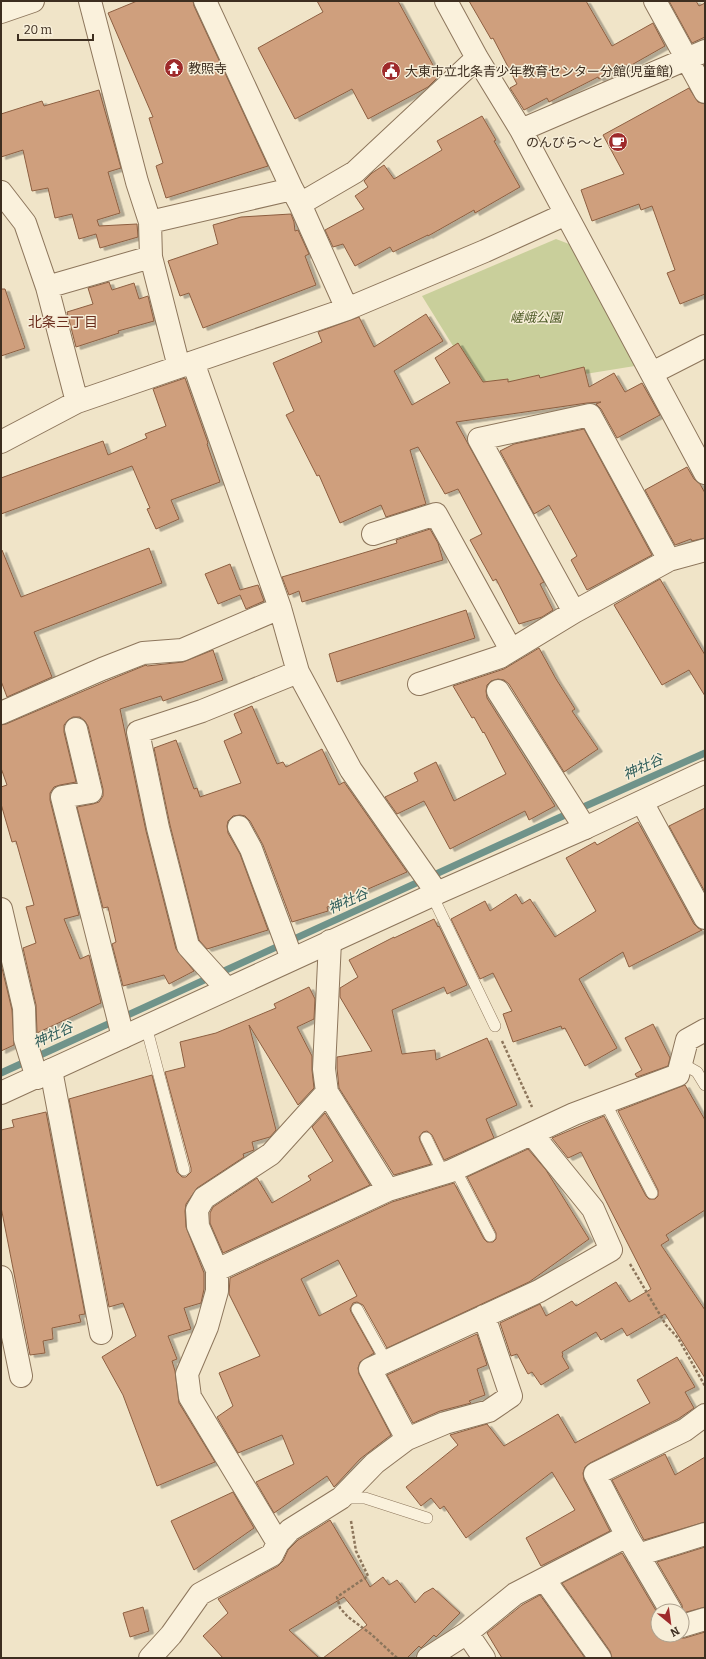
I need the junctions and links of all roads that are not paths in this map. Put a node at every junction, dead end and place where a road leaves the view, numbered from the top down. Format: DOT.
graph roads {
  1 [pos="33,1"];
  2 [pos="90,1"];
  3 [pos="205,1"];
  4 [pos="446,1"];
  5 [pos="656,1"];
  6 [pos="1,12"];
  7 [pos="696,55"];
  8 [pos="477,58"];
  9 [pos="705,92"];
  10 [pos="521,130"];
  11 [pos="1,192"];
  12 [pos="296,197"];
  13 [pos="566,214"];
  14 [pos="150,222"];
  15 [pos="151,257"];
  16 [pos="47,287"];
  17 [pos="347,309"];
  18 [pos="705,346"];
  19 [pos="186,364"];
  20 [pos="652,373"];
  21 [pos="77,402"];
  22 [pos="697,439"];
  23 [pos="1,442"];
  24 [pos="705,474"];
  25 [pos="373,534"];
  26 [pos="705,550"];
  27 [pos="668,560"];
  28 [pos="280,608"];
  29 [pos="574,612"];
  30 [pos="511,650"];
  31 [pos="298,672"];
  32 [pos="419,684"];
  33 [pos="498,691"];
  34 [pos="1,713"];
  35 [pos="76,729"];
  36 [pos="705,772"];
  37 [pos="642,802"];
  38 [pos="240,827"];
  39 [pos="585,828"];
  40 [pos="435,894"];
  41 [pos="1,909"];
  42 [pos="705,918"];
  43 [pos="330,941"];
  44 [pos="292,960"];
  45 [pos="226,989"];
  46 [pos="146,1026"];
  47 [pos="495,1026"];
  48 [pos="705,1030"];
  49 [pos="123,1037"];
  50 [pos="681,1063"];
  51 [pos="44,1074"];
  52 [pos="705,1085"];
  53 [pos="327,1092"];
  54 [pos="1,1093"];
  55 [pos="605,1102"];
  56 [pos="537,1131"];
  57 [pos="426,1138"];
  58 [pos="184,1170"];
  59 [pos="449,1171"];
  60 [pos="388,1190"];
  61 [pos="652,1192"];
  62 [pos="490,1236"];
  63 [pos="217,1270"];
  64 [pos="1,1277"];
  65 [pos="358,1309"];
  66 [pos="484,1316"];
  67 [pos="101,1333"];
  68 [pos="386,1361"];
  69 [pos="21,1376"];
  70 [pos="705,1415"];
  71 [pos="407,1439"];
  72 [pos="345,1498"];
  73 [pos="427,1518"];
  74 [pos="705,1534"];
  75 [pos="627,1536"];
  76 [pos="278,1544"];
  77 [pos="638,1555"];
  78 [pos="544,1579"];
  79 [pos="666,1603"];
  80 [pos="705,1619"];
  81 [pos="690,1624"];
  82 [pos="467,1633"];
  83 [pos="150,1658"];
  84 [pos="428,1658"];
  85 [pos="484,1658"];
  86 [pos="600,1658"];
  1 -- 6 [label="street"];
  2 -- 14 [label="street"];
  3 -- 12 [label="street"];
  4 -- 8 [label="street"];
  5 -- 7 [label="street"];
  7 -- 9 [label="street"];
  7 -- 10 [label="street"];
  8 -- 10 [label="street"];
  8 -- 12 [label="street"];
  10 -- 13 [label="street"];
  11 -- 16 [label="street"];
  12 -- 14 [label="street"];
  12 -- 17 [label="street"];
  13 -- 17 [label="street"];
  13 -- 20 [label="street"];
  14 -- 15 [label="street"];
  15 -- 16 [label="street"];
  15 -- 19 [label="street"];
  16 -- 21 [label="street"];
  17 -- 19 [label="street"];
  18 -- 20 [label="street"];
  19 -- 21 [label="street"];
  19 -- 28 [label="street"];
  20 -- 22 [label="street"];
  21 -- 23 [label="street"];
  22 -- 24 [label="street"];
  25 -- 30 [label="street"];
  26 -- 27 [label="street"];
  27 -- 29 [label="street"];
  27 -- 29 [label="street"];
  28 -- 31 [label="street"];
  28 -- 34 [label="street"];
  29 -- 30 [label="street"];
  30 -- 32 [label="street"];
  31 -- 40 [label="street"];
  31 -- 45 [label="street"];
  33 -- 39 [label="street"];
  35 -- 49 [label="street"];
  36 -- 37 [label="street"];
  37 -- 39 [label="street"];
  37 -- 42 [label="street"];
  38 -- 44 [label="street"];
  39 -- 40 [label="street"];
  40 -- 43 [label="street"];
  40 -- 47 [label="lane"];
  41 -- 51 [label="street"];
  43 -- 44 [label="street"];
  43 -- 53 [label="street"];
  44 -- 45 [label="street"];
  45 -- 46 [label="street"];
  46 -- 49 [label="street"];
  46 -- 58 [label="lane"];
  48 -- 50 [label="street"];
  49 -- 51 [label="street"];
  50 -- 52 [label="lane"];
  50 -- 55 [label="street"];
  51 -- 54 [label="street"];
  51 -- 67 [label="street"];
  53 -- 60 [label="street"];
  53 -- 63 [label="street"];
  55 -- 56 [label="street"];
  55 -- 61 [label="lane"];
  56 -- 59 [label="street"];
  56 -- 66 [label="street"];
  57 -- 59 [label="lane"];
  59 -- 60 [label="street"];
  59 -- 62 [label="lane"];
  60 -- 63 [label="street"];
  63 -- 76 [label="street"];
  64 -- 69 [label="street"];
  65 -- 68 [label="lane"];
  66 -- 68 [label="street"];
  66 -- 71 [label="street"];
  68 -- 71 [label="street"];
  70 -- 75 [label="street"];
  71 -- 72 [label="street"];
  72 -- 73 [label="lane"];
  72 -- 76 [label="street"];
  74 -- 77 [label="street"];
  75 -- 77 [label="street"];
  75 -- 78 [label="street"];
  76 -- 83 [label="street"];
  77 -- 79 [label="street"];
  78 -- 82 [label="street"];
  78 -- 86 [label="street"];
  80 -- 81 [label="street"];
  82 -- 84 [label="street"];
  82 -- 85 [label="street"];
}
